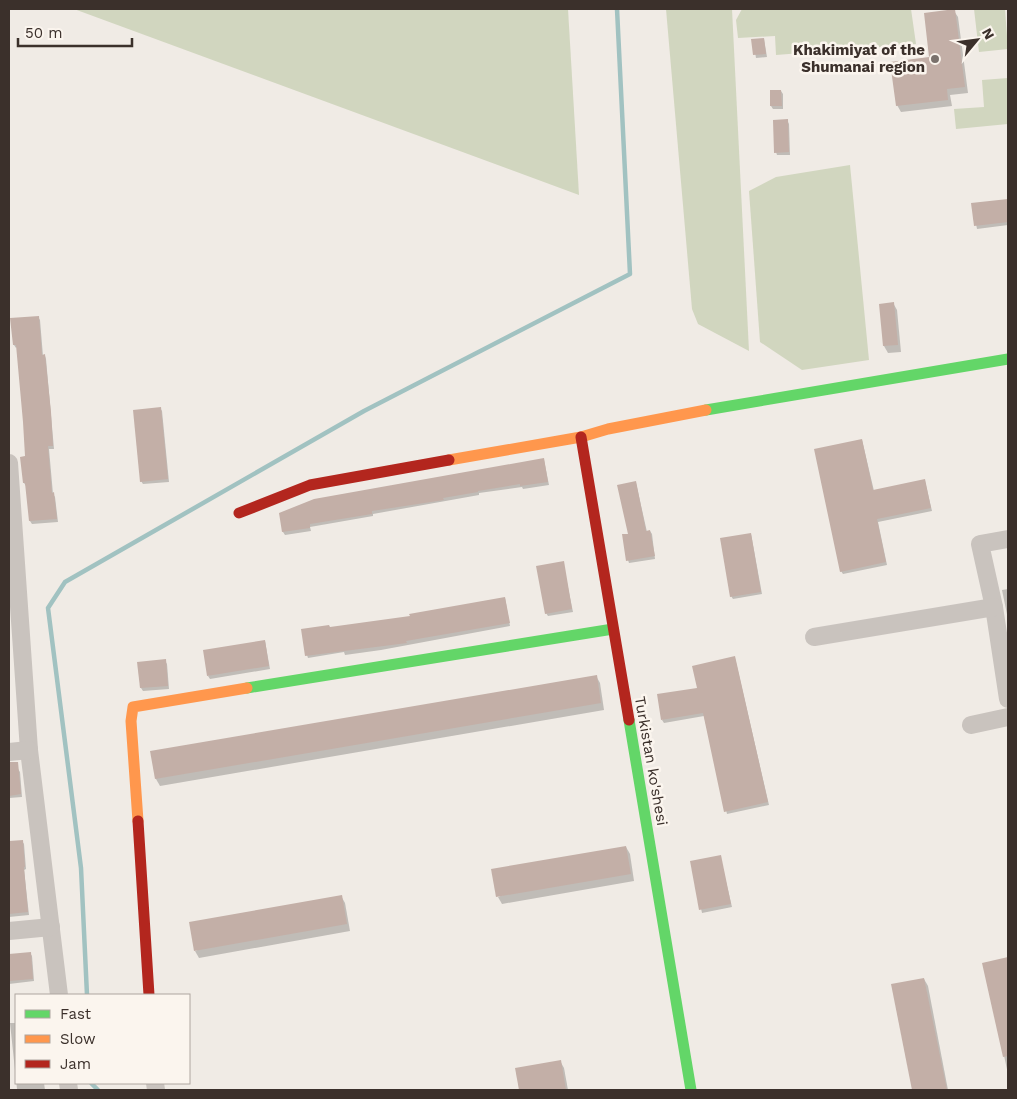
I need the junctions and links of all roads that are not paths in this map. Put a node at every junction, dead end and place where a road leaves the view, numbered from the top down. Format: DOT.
graph roads {
  1 [pos="1008,359"];
  2 [pos="581,437"];
  3 [pos="9,463"];
  4 [pos="240,514"];
  5 [pos="1008,539"];
  6 [pos="13,575"];
  7 [pos="994,607"];
  8 [pos="613,629"];
  9 [pos="814,638"];
  10 [pos="1008,699"];
  11 [pos="1008,718"];
  12 [pos="970,725"];
  13 [pos="29,750"];
  14 [pos="9,752"];
  15 [pos="51,927"];
  16 [pos="9,931"];
  17 [pos="59,994"];
  18 [pos="149,994"];
  19 [pos="691,1090"];
  1 -- 2 [label="street"];
  2 -- 4 [label="street"];
  2 -- 8 [label="street, Turkistan ko'shesi"];
  3 -- 6 [label="street"];
  5 -- 7 [label="street"];
  6 -- 13 [label="street"];
  7 -- 9 [label="street"];
  7 -- 10 [label="street"];
  8 -- 18 [label="street"];
  8 -- 19 [label="street, Turkistan ko'shesi"];
  11 -- 12 [label="street"];
  13 -- 14 [label="street"];
  13 -- 15 [label="street"];
  15 -- 16 [label="street"];
  15 -- 17 [label="street"];
}
